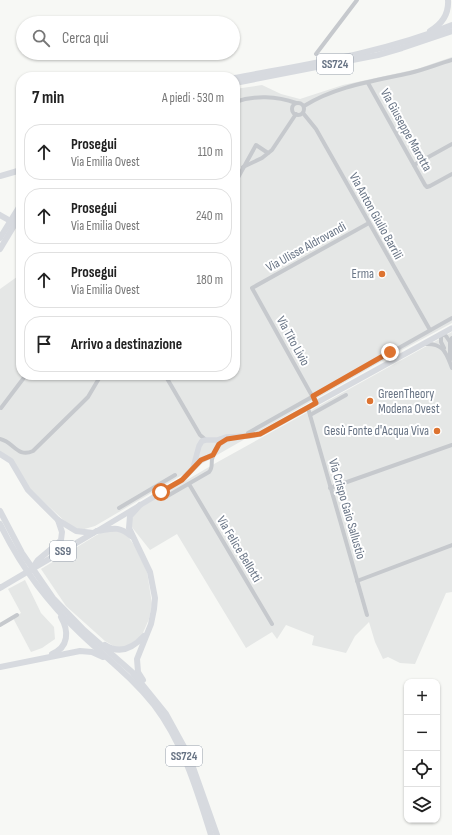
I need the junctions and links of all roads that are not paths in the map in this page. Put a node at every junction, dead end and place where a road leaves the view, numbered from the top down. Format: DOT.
graph roads {
  1 [pos="357,0"];
  2 [pos="448,0"];
  3 [pos="452,25"];
  4 [pos="452,30"];
  5 [pos="413,40"];
  6 [pos="316,54"];
  7 [pos="452,60"];
  8 [pos="240,77"];
  9 [pos="240,82"];
  10 [pos="368,83"];
  11 [pos="240,100"];
  12 [pos="296,103"];
  13 [pos="304,106"];
  14 [pos="303,113"];
  15 [pos="296,114"];
  16 [pos="452,144"];
  17 [pos="268,153"];
  18 [pos="414,165"];
  19 [pos="243,167"];
  20 [pos="16,171"];
  21 [pos="240,173"];
  22 [pos="452,174"];
  23 [pos="0,176"];
  24 [pos="16,212"];
  25 [pos="0,215"];
  26 [pos="16,222"];
  27 [pos="368,223"];
  28 [pos="16,224"];
  29 [pos="0,238"];
  30 [pos="0,248"];
  31 [pos="252,288"];
  32 [pos="452,318"];
  33 [pos="452,328"];
  34 [pos="430,330"];
  35 [pos="441,334"];
  36 [pos="451,340"];
  37 [pos="423,344"];
  38 [pos="444,350"];
  39 [pos="390,352"];
  40 [pos="394,359"];
  41 [pos="450,363"];
  42 [pos="452,368"];
  43 [pos="22,380"];
  44 [pos="98,380"];
  45 [pos="168,380"];
  46 [pos="346,394"];
  47 [pos="313,396"];
  48 [pos="316,403"];
  49 [pos="1,408"];
  50 [pos="308,408"];
  51 [pos="310,415"];
  52 [pos="248,432"];
  53 [pos="200,435"];
  54 [pos="235,437"];
  55 [pos="0,439"];
  56 [pos="208,440"];
  57 [pos="452,445"];
  58 [pos="199,446"];
  59 [pos="216,450"];
  60 [pos="0,454"];
  61 [pos="210,458"];
  62 [pos="0,460"];
  63 [pos="15,467"];
  64 [pos="193,468"];
  65 [pos="175,475"];
  66 [pos="189,484"];
  67 [pos="330,488"];
  68 [pos="161,492"];
  69 [pos="136,498"];
  70 [pos="140,505"];
  71 [pos="119,508"];
  72 [pos="0,511"];
  73 [pos="58,520"];
  74 [pos="0,524"];
  75 [pos="0,529"];
  76 [pos="95,532"];
  77 [pos="132,537"];
  78 [pos="11,541"];
  79 [pos="452,545"];
  80 [pos="32,569"];
  81 [pos="357,581"];
  82 [pos="0,587"];
  83 [pos="51,599"];
  84 [pos="56,609"];
  85 [pos="17,615"];
  86 [pos="368,615"];
  87 [pos="272,624"];
  88 [pos="0,625"];
  89 [pos="84,630"];
  90 [pos="147,632"];
  91 [pos="43,658"];
  92 [pos="0,667"];
  93 [pos="134,682"];
  94 [pos="159,704"];
  95 [pos="211,835"];
  96 [pos="216,835"];
  1 -- 6 [label="street"];
  2 -- 5 [label="main road"];
  3 -- 5 [label="main road, SS724"];
  4 -- 9 [label="main road, SS724"];
  5 -- 8 [label="main road, SS724"];
  7 -- 10 [label="street"];
  10 -- 13 [label="street"];
  10 -- 18 [label="street, Via Giuseppe Marotta"];
  11 -- 12 [label="street"];
  12 -- 13 [label="street"];
  12 -- 15 [label="street"];
  13 -- 14 [label="street"];
  14 -- 15 [label="street"];
  14 -- 27 [label="street, Via Anton Giulio Barrili"];
  15 -- 17 [label="street"];
  16 -- 18 [label="street"];
  17 -- 19 [label="street"];
  17 -- 19 [label="street"];
  18 -- 22 [label="street, Via Giuseppe Marotta"];
  19 -- 21 [label="street"];
  20 -- 23 [label="main road"];
  24 -- 29 [label="main road"];
  25 -- 28 [label="main road"];
  26 -- 30 [label="main road"];
  27 -- 31 [label="street, Via Ulisse Aldrovandi"];
  27 -- 34 [label="street, Via Anton Giulio Barrili"];
  31 -- 47 [label="street, Via Tito Livio"];
  32 -- 34 [label="street"];
  33 -- 35 [label="main road"];
  34 -- 39 [label="street"];
  35 -- 36 [label="street"];
  35 -- 37 [label="main road"];
  35 -- 38 [label="street"];
  36 -- 41 [label="street"];
  37 -- 38 [label="street"];
  37 -- 40 [label="main road"];
  38 -- 41 [label="street"];
  39 -- 40 [label="street"];
  39 -- 47 [label="street"];
  40 -- 48 [label="main road"];
  41 -- 42 [label="street"];
  43 -- 49 [label="street"];
  44 -- 55 [label="street"];
  45 -- 53 [label="street"];
  46 -- 51 [label="street"];
  47 -- 48 [label="street, Via Tito Livio"];
  47 -- 52 [label="street"];
  48 -- 50 [label="main road"];
  50 -- 51 [label="street, Via Crispo Gaio Sallustio"];
  50 -- 54 [label="main road"];
  51 -- 67 [label="street, Via Crispo Gaio Sallustio"];
  53 -- 56 [label="street"];
  53 -- 58 [label="street"];
  54 -- 56 [label="main road"];
  54 -- 59 [label="main road"];
  56 -- 58 [label="main road"];
  56 -- 59 [label="main road"];
  57 -- 67 [label="street"];
  58 -- 61 [label="main road"];
  58 -- 64 [label="main road"];
  59 -- 61 [label="main road"];
  60 -- 63 [label="main road"];
  61 -- 64 [label="main road"];
  61 -- 66 [label="street"];
  62 -- 63 [label="main road"];
  63 -- 73 [label="main road"];
  64 -- 68 [label="main road, SS9"];
  65 -- 69 [label="street"];
  66 -- 68 [label="street"];
  66 -- 87 [label="street, Via Felice Bellotti"];
  67 -- 81 [label="street, Via Crispo Gaio Sallustio"];
  68 -- 70 [label="main road, SS9"];
  69 -- 70 [label="street"];
  69 -- 71 [label="street"];
  70 -- 76 [label="main road, SS9"];
  70 -- 77 [label="main road"];
  72 -- 78 [label="main road, SS724"];
  73 -- 76 [label="main road"];
  73 -- 80 [label="main road"];
  74 -- 78 [label="main road, SS724"];
  75 -- 78 [label="main road"];
  76 -- 77 [label="main road"];
  76 -- 80 [label="main road, SS9"];
  77 -- 90 [label="main road"];
  78 -- 83 [label="main road, SS724"];
  79 -- 81 [label="street"];
  80 -- 82 [label="main road, SS9"];
  81 -- 86 [label="street, Via Crispo Gaio Sallustio"];
  83 -- 84 [label="main road, SS724"];
  83 -- 89 [label="main road, SS724"];
  84 -- 91 [label="main road"];
  84 -- 93 [label="main road, SS724"];
  85 -- 88 [label="street"];
  89 -- 90 [label="main road"];
  89 -- 94 [label="main road, SS724"];
  90 -- 94 [label="main road"];
  91 -- 92 [label="main road"];
  91 -- 93 [label="main road"];
  93 -- 95 [label="main road, SS724"];
  94 -- 96 [label="main road, SS724"];
}
